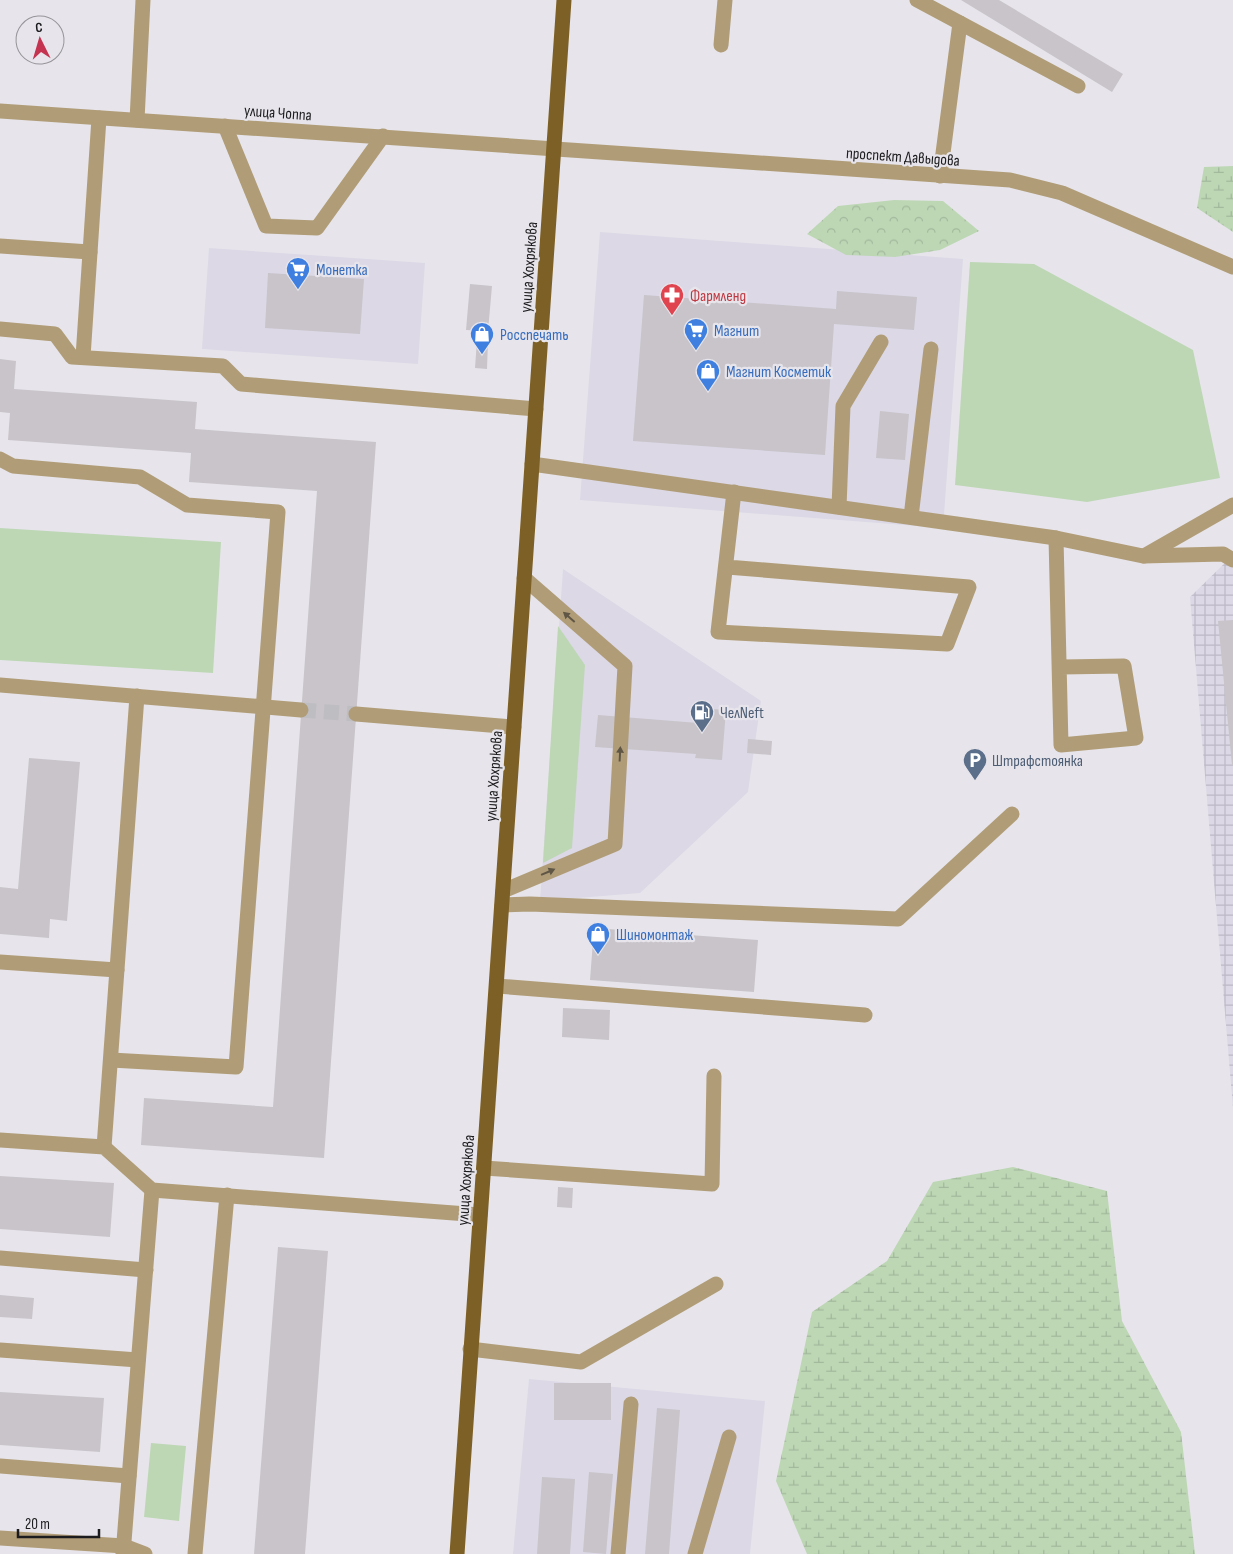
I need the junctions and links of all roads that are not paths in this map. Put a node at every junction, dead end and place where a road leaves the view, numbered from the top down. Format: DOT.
graph roads {
  1 [pos="144,0"];
  2 [pos="564,0"];
  3 [pos="725,0"];
  4 [pos="917,0"];
  5 [pos="960,23"];
  6 [pos="721,45"];
  7 [pos="1078,86"];
  8 [pos="0,111"];
  9 [pos="99,118"];
  10 [pos="137,120"];
  11 [pos="224,126"];
  12 [pos="383,136"];
  13 [pos="554,148"];
  14 [pos="940,176"];
  15 [pos="0,246"];
  16 [pos="90,252"];
  17 [pos="1233,268"];
  18 [pos="0,329"];
  19 [pos="881,342"];
  20 [pos="931,349"];
  21 [pos="83,357"];
  22 [pos="536,409"];
  23 [pos="0,459"];
  24 [pos="532,464"];
  25 [pos="734,492"];
  26 [pos="1233,505"];
  27 [pos="839,507"];
  28 [pos="911,517"];
  29 [pos="1056,538"];
  30 [pos="1143,556"];
  31 [pos="1233,560"];
  32 [pos="727,567"];
  33 [pos="524,578"];
  34 [pos="1061,667"];
  35 [pos="0,685"];
  36 [pos="137,696"];
  37 [pos="263,706"];
  38 [pos="302,710"];
  39 [pos="356,714"];
  40 [pos="514,727"];
  41 [pos="1012,814"];
  42 [pos="503,898"];
  43 [pos="0,962"];
  44 [pos="117,970"];
  45 [pos="497,986"];
  46 [pos="865,1015"];
  47 [pos="111,1060"];
  48 [pos="714,1076"];
  49 [pos="0,1140"];
  50 [pos="104,1147"];
  51 [pos="484,1168"];
  52 [pos="152,1190"];
  53 [pos="227,1195"];
  54 [pos="480,1215"];
  55 [pos="0,1258"];
  56 [pos="146,1270"];
  57 [pos="716,1284"];
  58 [pos="470,1348"];
  59 [pos="0,1350"];
  60 [pos="138,1360"];
  61 [pos="632,1404"];
  62 [pos="730,1437"];
  63 [pos="0,1466"];
  64 [pos="129,1476"];
  65 [pos="0,1538"];
  66 [pos="123,1550"];
  67 [pos="145,1554"];
  68 [pos="195,1554"];
  69 [pos="457,1554"];
  70 [pos="618,1554"];
  71 [pos="695,1554"];
  1 -- 10 [label="street"];
  2 -- 13 [label="main road, улица Хохрякова"];
  3 -- 6 [label="street"];
  4 -- 5 [label="street"];
  5 -- 7 [label="street"];
  5 -- 14 [label="street"];
  8 -- 9 [label="street, улица Чоппа"];
  9 -- 10 [label="street, улица Чоппа"];
  9 -- 16 [label="street"];
  10 -- 11 [label="street, улица Чоппа"];
  11 -- 12 [label="street, улица Чоппа"];
  11 -- 12 [label="street"];
  12 -- 13 [label="street, улица Чоппа"];
  13 -- 14 [label="street, проспект Давыдова"];
  13 -- 22 [label="main road, улица Хохрякова"];
  14 -- 17 [label="street, проспект Давыдова"];
  15 -- 16 [label="street"];
  16 -- 21 [label="street"];
  18 -- 21 [label="street"];
  19 -- 27 [label="street"];
  20 -- 28 [label="street"];
  21 -- 22 [label="street"];
  22 -- 24 [label="main road, улица Хохрякова"];
  23 -- 37 [label="street"];
  24 -- 25 [label="street"];
  24 -- 33 [label="main road, улица Хохрякова"];
  25 -- 27 [label="street"];
  25 -- 32 [label="street"];
  26 -- 30 [label="street"];
  27 -- 28 [label="street"];
  28 -- 29 [label="street"];
  29 -- 30 [label="street"];
  29 -- 34 [label="street"];
  30 -- 31 [label="street"];
  32 -- 32 [label="street"];
  33 -- 40 [label="main road, улица Хохрякова"];
  42 -- 33 [label="street, one-way"];
  34 -- 34 [label="street"];
  35 -- 36 [label="street"];
  36 -- 37 [label="street"];
  36 -- 44 [label="street"];
  37 -- 38 [label="street"];
  37 -- 47 [label="street"];
  39 -- 40 [label="street"];
  40 -- 42 [label="main road, улица Хохрякова"];
  41 -- 42 [label="street"];
  42 -- 45 [label="main road, улица Хохрякова"];
  43 -- 44 [label="street"];
  44 -- 47 [label="street"];
  45 -- 46 [label="street"];
  45 -- 51 [label="main road, улица Хохрякова"];
  47 -- 50 [label="street"];
  48 -- 51 [label="street"];
  49 -- 50 [label="street"];
  50 -- 52 [label="street"];
  51 -- 54 [label="main road, улица Хохрякова"];
  52 -- 53 [label="street"];
  52 -- 56 [label="street"];
  53 -- 54 [label="street"];
  53 -- 68 [label="street"];
  54 -- 58 [label="main road, улица Хохрякова"];
  55 -- 56 [label="street"];
  56 -- 60 [label="street"];
  57 -- 58 [label="street"];
  58 -- 69 [label="main road, улица Хохрякова"];
  59 -- 60 [label="street"];
  60 -- 64 [label="street"];
  61 -- 70 [label="street"];
  62 -- 71 [label="street"];
  63 -- 64 [label="street"];
  64 -- 66 [label="street"];
  65 -- 66 [label="street"];
  66 -- 67 [label="street"];
}
